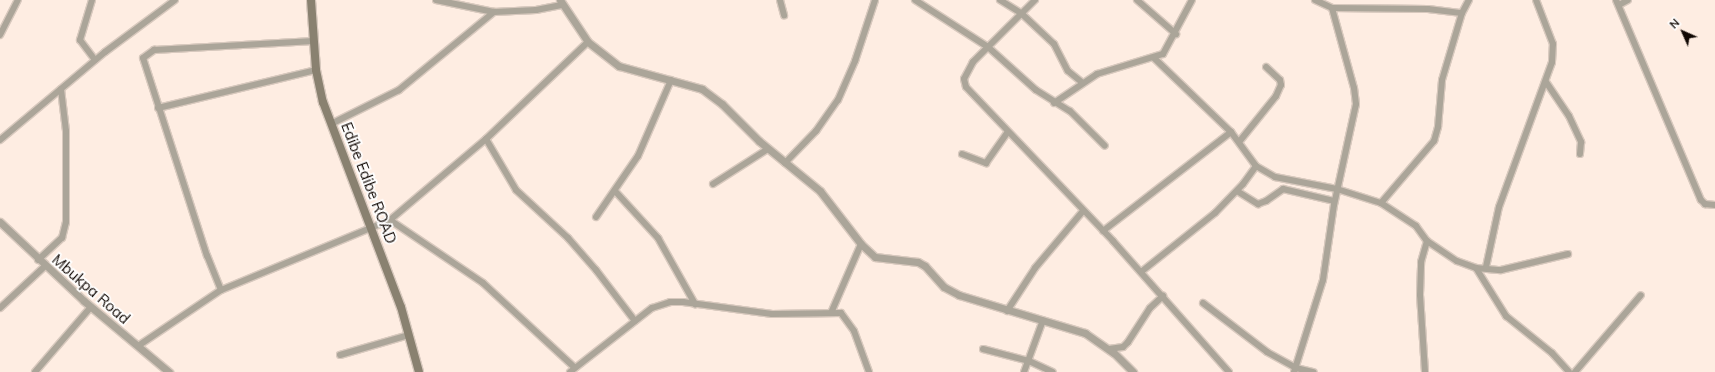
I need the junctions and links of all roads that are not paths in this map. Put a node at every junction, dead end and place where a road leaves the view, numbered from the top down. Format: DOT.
graph roads {
  1 [pos="18,0"];
  2 [pos="92,0"];
  3 [pos="175,0"];
  4 [pos="311,0"];
  5 [pos="436,0"];
  6 [pos="780,0"];
  7 [pos="875,0"];
  8 [pos="915,0"];
  9 [pos="1000,0"];
  10 [pos="1035,0"];
  11 [pos="1137,0"];
  12 [pos="1192,0"];
  13 [pos="1315,0"];
  14 [pos="1469,0"];
  15 [pos="1536,0"];
  16 [pos="1628,0"];
  17 [pos="561,3"];
  18 [pos="1618,3"];
  19 [pos="1332,8"];
  20 [pos="494,12"];
  21 [pos="1462,13"];
  22 [pos="1022,14"];
  23 [pos="784,16"];
  24 [pos="1,31"];
  25 [pos="1176,34"];
  26 [pos="314,40"];
  27 [pos="588,42"];
  28 [pos="988,47"];
  29 [pos="1154,58"];
  30 [pos="95,60"];
  31 [pos="1266,67"];
  32 [pos="316,70"];
  33 [pos="671,80"];
  34 [pos="1546,82"];
  35 [pos="1083,83"];
  36 [pos="61,88"];
  37 [pos="1054,103"];
  38 [pos="158,108"];
  39 [pos="331,124"];
  40 [pos="1231,132"];
  41 [pos="1008,133"];
  42 [pos="486,139"];
  43 [pos="0,140"];
  44 [pos="1239,142"];
  45 [pos="1105,146"];
  46 [pos="768,149"];
  47 [pos="962,154"];
  48 [pos="1580,154"];
  49 [pos="785,163"];
  50 [pos="1256,166"];
  51 [pos="712,184"];
  52 [pos="1337,189"];
  53 [pos="615,191"];
  54 [pos="1237,191"];
  55 [pos="1334,201"];
  56 [pos="1381,203"];
  57 [pos="1715,205"];
  58 [pos="1083,211"];
  59 [pos="596,216"];
  60 [pos="390,220"];
  61 [pos="0,222"];
  62 [pos="372,229"];
  63 [pos="1103,231"];
  64 [pos="1427,242"];
  65 [pos="861,244"];
  66 [pos="1568,254"];
  67 [pos="38,260"];
  68 [pos="45,266"];
  69 [pos="1486,267"];
  70 [pos="1476,268"];
  71 [pos="1141,272"];
  72 [pos="221,290"];
  73 [pos="1641,295"];
  74 [pos="1163,296"];
  75 [pos="1203,303"];
  76 [pos="695,304"];
  77 [pos="91,307"];
  78 [pos="0,308"];
  79 [pos="1007,311"];
  80 [pos="831,313"];
  81 [pos="1043,320"];
  82 [pos="635,321"];
  83 [pos="410,336"];
  84 [pos="138,346"];
  85 [pos="983,349"];
  86 [pos="1109,349"];
  87 [pos="340,356"];
  88 [pos="1029,360"];
  89 [pos="572,370"];
  90 [pos="1295,370"];
  91 [pos="35,372"];
  92 [pos="170,372"];
  93 [pos="419,372"];
  94 [pos="868,372"];
  95 [pos="1024,372"];
  96 [pos="1053,372"];
  97 [pos="1133,372"];
  98 [pos="1229,372"];
  99 [pos="1314,372"];
  100 [pos="1425,372"];
  101 [pos="1569,372"];
  102 [pos="1575,372"];
  1 -- 24 [label="street"];
  2 -- 30 [label="street"];
  3 -- 30 [label="street"];
  4 -- 26 [label="main road, Edibe Edibe ROAD"];
  5 -- 20 [label="street"];
  6 -- 23 [label="street"];
  7 -- 49 [label="street"];
  8 -- 28 [label="street"];
  9 -- 22 [label="street"];
  10 -- 22 [label="street"];
  11 -- 25 [label="street"];
  12 -- 25 [label="street"];
  13 -- 19 [label="street"];
  14 -- 21 [label="street"];
  15 -- 34 [label="street"];
  16 -- 18 [label="street"];
  17 -- 20 [label="street"];
  17 -- 27 [label="street"];
  18 -- 57 [label="street"];
  19 -- 21 [label="street"];
  19 -- 52 [label="street"];
  20 -- 39 [label="street"];
  21 -- 56 [label="street"];
  22 -- 28 [label="street"];
  22 -- 35 [label="street"];
  25 -- 29 [label="street"];
  26 -- 32 [label="main road, Edibe Edibe ROAD"];
  26 -- 38 [label="street"];
  27 -- 33 [label="street"];
  27 -- 42 [label="street"];
  28 -- 37 [label="street"];
  28 -- 41 [label="street"];
  29 -- 35 [label="street"];
  29 -- 40 [label="street"];
  30 -- 36 [label="street"];
  31 -- 44 [label="street"];
  32 -- 38 [label="street"];
  32 -- 39 [label="main road, Edibe Edibe ROAD"];
  33 -- 46 [label="street"];
  33 -- 53 [label="street"];
  34 -- 48 [label="street"];
  34 -- 69 [label="street"];
  35 -- 37 [label="street"];
  36 -- 43 [label="street"];
  36 -- 67 [label="street"];
  37 -- 45 [label="street"];
  38 -- 72 [label="street"];
  39 -- 62 [label="main road, Edibe Edibe ROAD"];
  40 -- 44 [label="street"];
  40 -- 63 [label="street"];
  41 -- 47 [label="street"];
  41 -- 58 [label="street"];
  42 -- 60 [label="street"];
  42 -- 82 [label="street"];
  44 -- 50 [label="street"];
  46 -- 49 [label="street"];
  46 -- 51 [label="street"];
  49 -- 65 [label="street"];
  50 -- 52 [label="street"];
  50 -- 54 [label="street"];
  52 -- 55 [label="street"];
  52 -- 56 [label="street"];
  53 -- 59 [label="street"];
  53 -- 76 [label="street"];
  54 -- 55 [label="street"];
  54 -- 71 [label="street"];
  55 -- 90 [label="street"];
  56 -- 64 [label="street"];
  58 -- 63 [label="street"];
  58 -- 79 [label="street"];
  60 -- 62 [label="street"];
  60 -- 89 [label="street"];
  61 -- 67 [label="street, Mbukpa Road"];
  62 -- 72 [label="street"];
  62 -- 83 [label="main road, Edibe Edibe ROAD"];
  63 -- 71 [label="street"];
  64 -- 70 [label="street"];
  64 -- 100 [label="street"];
  65 -- 79 [label="street"];
  65 -- 80 [label="street"];
  66 -- 69 [label="street"];
  67 -- 68 [label="street, Mbukpa Road"];
  68 -- 77 [label="street, Mbukpa Road"];
  68 -- 78 [label="street"];
  69 -- 70 [label="street"];
  70 -- 101 [label="street"];
  71 -- 74 [label="street"];
  72 -- 84 [label="street"];
  73 -- 102 [label="street"];
  74 -- 86 [label="street"];
  74 -- 98 [label="street"];
  75 -- 90 [label="street"];
  76 -- 80 [label="street"];
  76 -- 82 [label="street"];
  77 -- 84 [label="street, Mbukpa Road"];
  77 -- 91 [label="street"];
  79 -- 81 [label="street"];
  80 -- 94 [label="street"];
  81 -- 86 [label="street"];
  81 -- 88 [label="street"];
  82 -- 89 [label="street"];
  83 -- 87 [label="street"];
  83 -- 93 [label="main road, Edibe Edibe ROAD"];
  84 -- 92 [label="street, Mbukpa Road"];
  85 -- 88 [label="street"];
  86 -- 97 [label="street"];
  88 -- 95 [label="street"];
  88 -- 96 [label="street"];
  90 -- 99 [label="street"];
}
